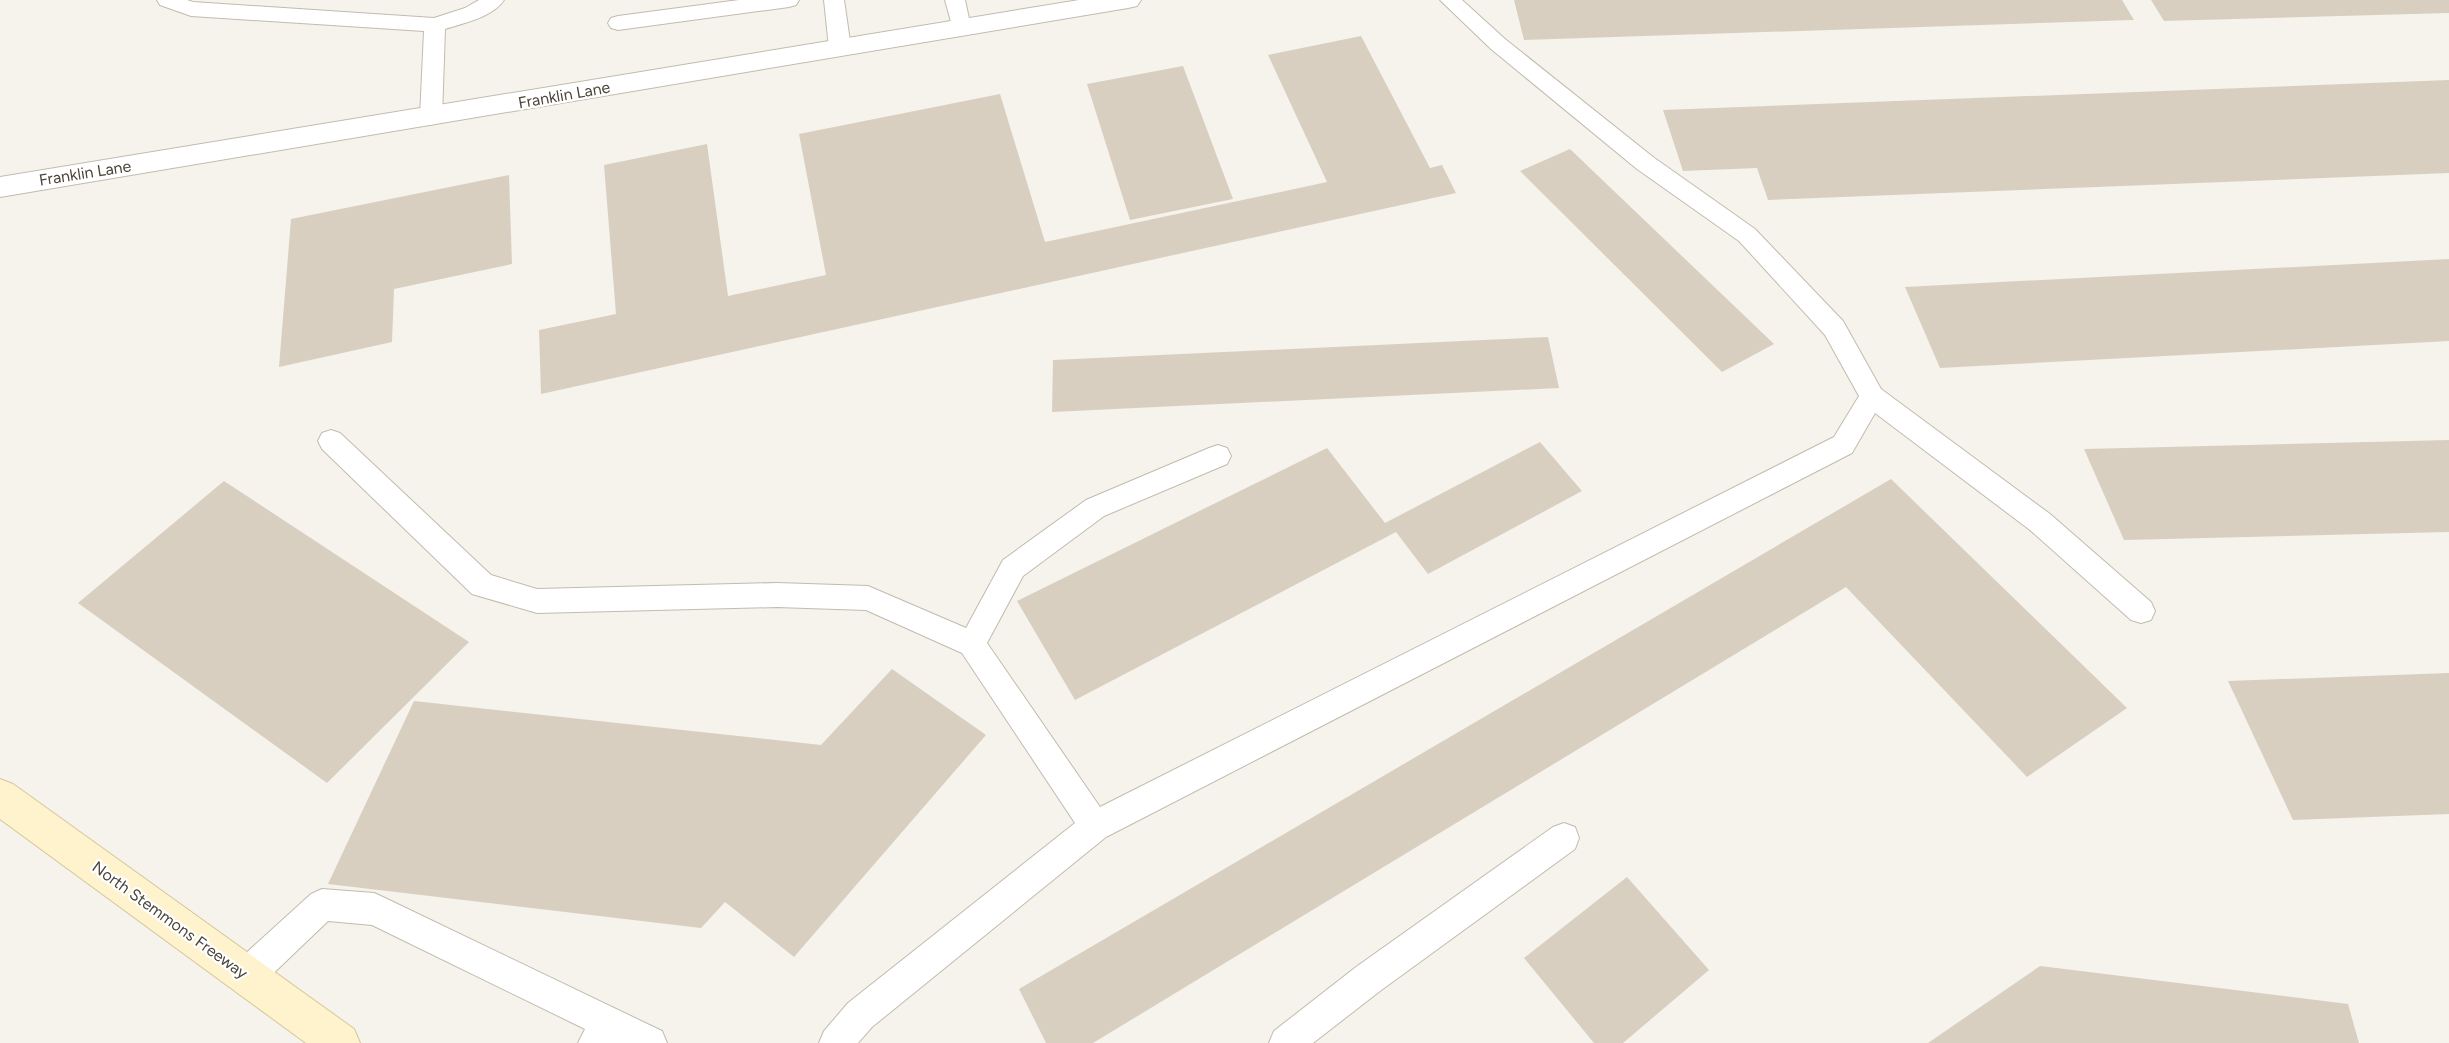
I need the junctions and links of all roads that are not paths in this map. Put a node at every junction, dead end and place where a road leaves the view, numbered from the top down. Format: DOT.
graph roads {
  1 [pos="167,0"];
  2 [pos="494,0"];
  3 [pos="789,0"];
  4 [pos="834,0"];
  5 [pos="955,0"];
  6 [pos="1128,0"];
  7 [pos="1450,0"];
  8 [pos="618,23"];
  9 [pos="435,25"];
  10 [pos="961,28"];
  11 [pos="840,48"];
  12 [pos="431,117"];
  13 [pos="0,187"];
  14 [pos="1872,396"];
  15 [pos="331,441"];
  16 [pos="1218,456"];
  17 [pos="2141,611"];
  18 [pos="972,644"];
  19 [pos="0,797"];
  20 [pos="1095,826"];
  21 [pos="1564,838"];
  22 [pos="247,975"];
  23 [pos="603,1033"];
  24 [pos="340,1043"];
  25 [pos="650,1043"];
  26 [pos="836,1043"];
  27 [pos="1286,1043"];
  1 -- 9 [label="lane"];
  2 -- 9 [label="lane"];
  3 -- 8 [label="lane"];
  4 -- 11 [label="lane"];
  5 -- 10 [label="lane"];
  6 -- 10 [label="street, Franklin Lane"];
  7 -- 14 [label="lane"];
  9 -- 12 [label="lane"];
  10 -- 11 [label="street, Franklin Lane"];
  11 -- 12 [label="street, Franklin Lane"];
  12 -- 13 [label="street, Franklin Lane"];
  14 -- 17 [label="lane"];
  14 -- 20 [label="lane"];
  15 -- 18 [label="lane"];
  16 -- 18 [label="lane"];
  18 -- 20 [label="lane"];
  19 -- 22 [label="main road, North Stemmons Freeway"];
  20 -- 26 [label="lane"];
  21 -- 27 [label="lane"];
  22 -- 23 [label="lane"];
  22 -- 24 [label="main road, North Stemmons Freeway"];
  23 -- 25 [label="lane"];
}
